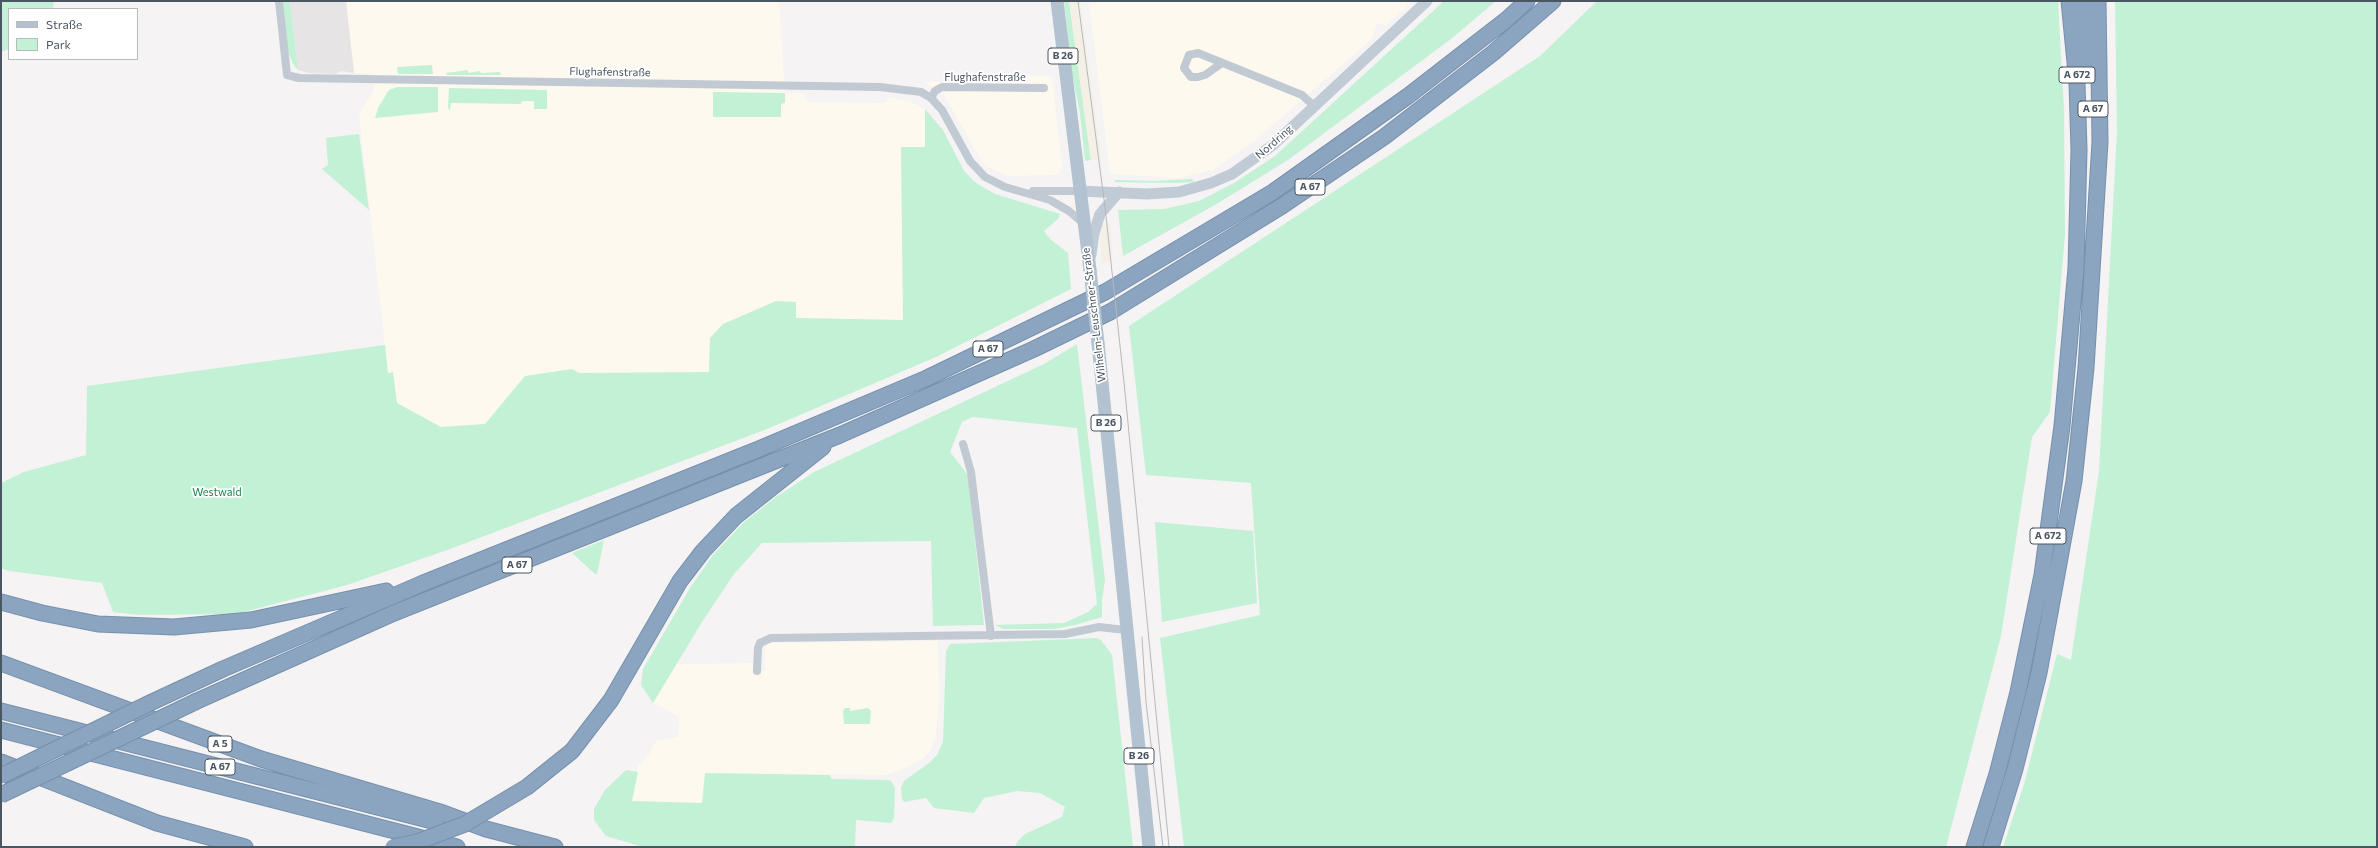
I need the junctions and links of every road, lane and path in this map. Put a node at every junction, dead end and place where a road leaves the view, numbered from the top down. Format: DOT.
graph roads {
  1 [pos="279,1"];
  2 [pos="1057,1"];
  3 [pos="1427,1"];
  4 [pos="1523,1"];
  5 [pos="1527,1"];
  6 [pos="1553,1"];
  7 [pos="2070,1"];
  8 [pos="2083,1"];
  9 [pos="2098,1"];
  10 [pos="1506,20"];
  11 [pos="1222,63"];
  12 [pos="1044,88"];
  13 [pos="931,98"];
  14 [pos="1314,106"];
  15 [pos="1022,190"];
  16 [pos="1079,191"];
  17 [pos="1119,192"];
  18 [pos="2096,218"];
  19 [pos="1083,223"];
  20 [pos="1090,270"];
  21 [pos="840,435"];
  22 [pos="963,444"];
  23 [pos="420,584"];
  24 [pos="1,602"];
  25 [pos="1125,630"];
  26 [pos="991,636"];
  27 [pos="1,663"];
  28 [pos="757,671"];
  29 [pos="1,710"];
  30 [pos="1,730"];
  31 [pos="1,762"];
  32 [pos="1,776"];
  33 [pos="1,795"];
  34 [pos="486,829"];
  35 [pos="245,847"];
  36 [pos="393,847"];
  37 [pos="457,847"];
  38 [pos="556,847"];
  39 [pos="1149,847"];
  40 [pos="1974,847"];
  41 [pos="1991,847"];
  1 -- 13 [label="street, Flughafenstraße"];
  2 -- 16 [label="main road, Wilhelm-Leuschner-Straße / B 26"];
  3 -- 14 [label="main road, Nordring"];
  4 -- 10 [label="highway, A 67"];
  5 -- 10 [label="highway, A 67"];
  6 -- 21 [label="highway, A 67"];
  7 -- 40 [label="highway, A 672"];
  8 -- 18 [label="highway, A 67"];
  9 -- 18 [label="highway, A 67"];
  10 -- 23 [label="highway, A 67"];
  11 -- 14 [label="street"];
  12 -- 13 [label="street, Flughafenstraße"];
  13 -- 15 [label="street, Flughafenstraße"];
  14 -- 17 [label="main road, Nordring"];
  15 -- 16 [label="street, Flughafenstraße"];
  15 -- 19 [label="street, Flughafenstraße"];
  16 -- 17 [label="main road, Nordring"];
  16 -- 19 [label="main road, Wilhelm-Leuschner-Straße / B 26"];
  17 -- 20 [label="main road"];
  18 -- 41 [label="highway, A 672"];
  19 -- 20 [label="main road, Wilhelm-Leuschner-Straße / B 26"];
  20 -- 25 [label="main road, Wilhelm-Leuschner-Straße / B 26, bridge"];
  21 -- 33 [label="highway, A 67, bridge"];
  21 -- 36 [label="highway, A 67, bridge"];
  22 -- 26 [label="street"];
  23 -- 24 [label="highway, A 67"];
  23 -- 32 [label="highway, bridge"];
  25 -- 26 [label="street"];
  25 -- 39 [label="main road, Wilhelm-Leuschner-Straße / B 26"];
  26 -- 28 [label="street"];
  27 -- 34 [label="highway, A 5"];
  29 -- 34 [label="highway, A 67"];
  30 -- 37 [label="highway"];
  31 -- 35 [label="highway"];
  34 -- 38 [label="highway, A 5"];
}
